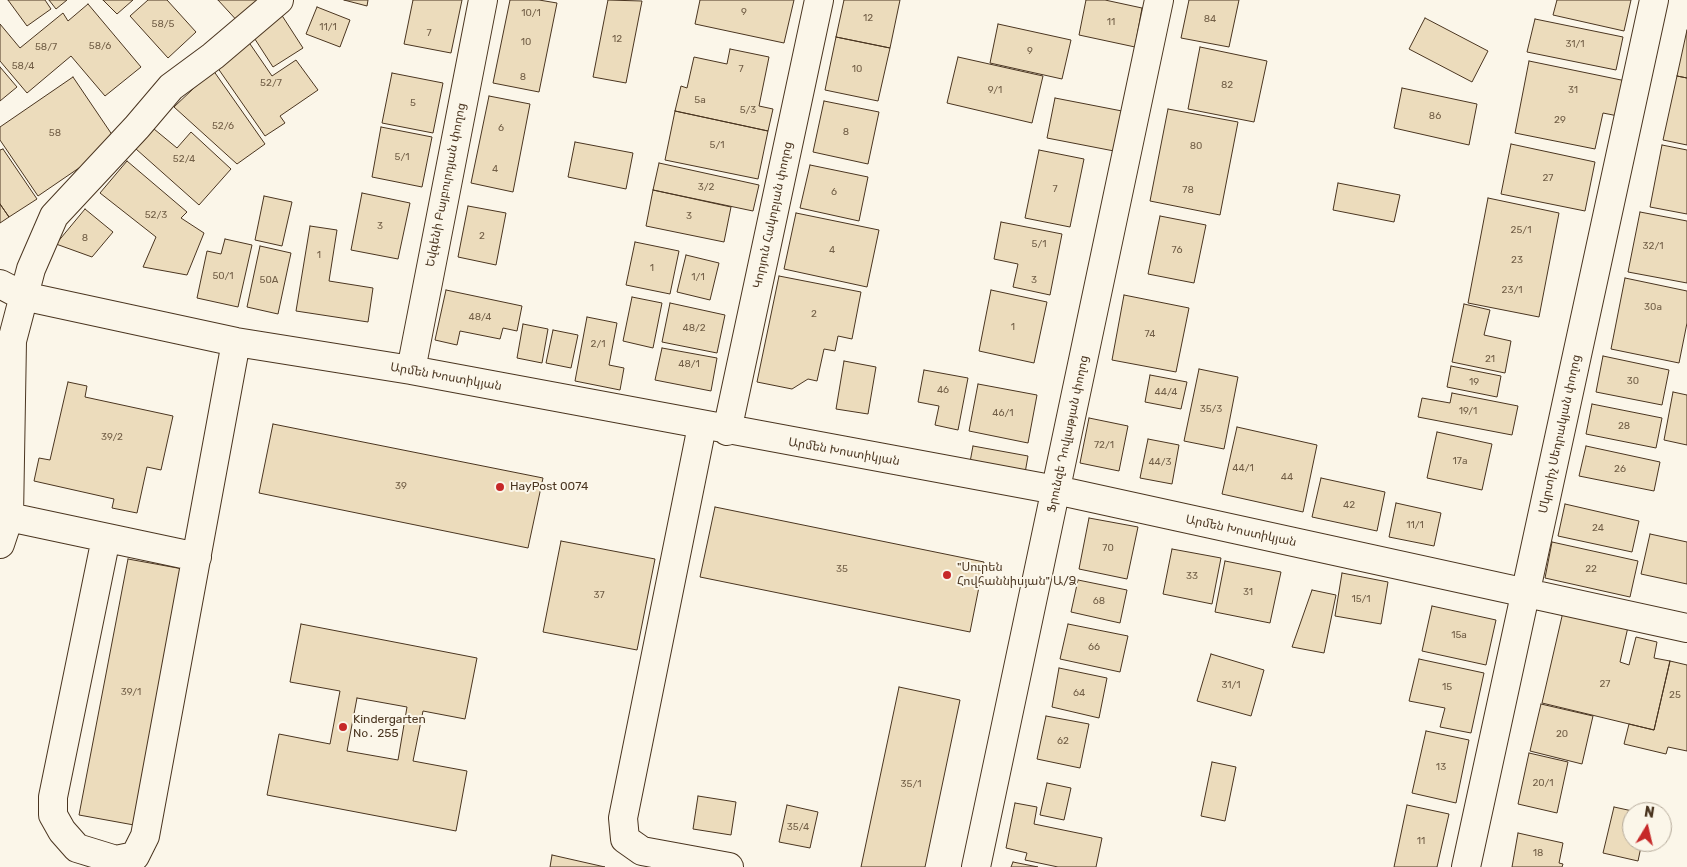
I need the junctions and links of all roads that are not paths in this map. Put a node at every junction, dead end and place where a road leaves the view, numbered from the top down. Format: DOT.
graph roads {
  1 [pos="279,0"];
  2 [pos="482,0"];
  3 [pos="819,0"];
  4 [pos="1159,0"];
  5 [pos="1654,0"];
  6 [pos="11,290"];
  7 [pos="236,342"];
  8 [pos="410,370"];
  9 [pos="715,428"];
  10 [pos="1056,490"];
  11 [pos="9,517"];
  12 [pos="106,538"];
  13 [pos="0,544"];
  14 [pos="197,557"];
  15 [pos="1526,592"];
  16 [pos="1687,628"];
  17 [pos="729,867"];
  18 [pos="976,867"];
  19 [pos="1466,867"];
  1 -- 6 [label="street"];
  2 -- 8 [label="street, Եվգենի Բայբուրդյան փողոց"];
  3 -- 9 [label="street, Կորյուն Հակոբյան փողոց"];
  4 -- 10 [label="street, Ֆրունզե Դովլաթյան փողոց"];
  5 -- 15 [label="street, Մկրտիչ Սեդրակյան փողոց"];
  6 -- 7 [label="street, Արմեն Խոստիկյան"];
  6 -- 11 [label="street"];
  7 -- 8 [label="street, Արմեն Խոստիկյան"];
  7 -- 14 [label="street"];
  8 -- 9 [label="street, Արմեն Խոստիկյան"];
  9 -- 10 [label="street, Արմեն Խոստիկյան"];
  9 -- 17 [label="street, Կորյուն Հակոբյան փողոց"];
  10 -- 15 [label="street, Արմեն Խոստիկյան"];
  10 -- 18 [label="street, Ֆրունզե Դովլաթյան փողոց"];
  11 -- 12 [label="street"];
  11 -- 13 [label="street"];
  12 -- 14 [label="street"];
  12 -- 14 [label="street"];
  15 -- 16 [label="street, Արմեն Խոստիկյան"];
  15 -- 19 [label="street, Մկրտիչ Սեդրակյան փողոց"];
}
